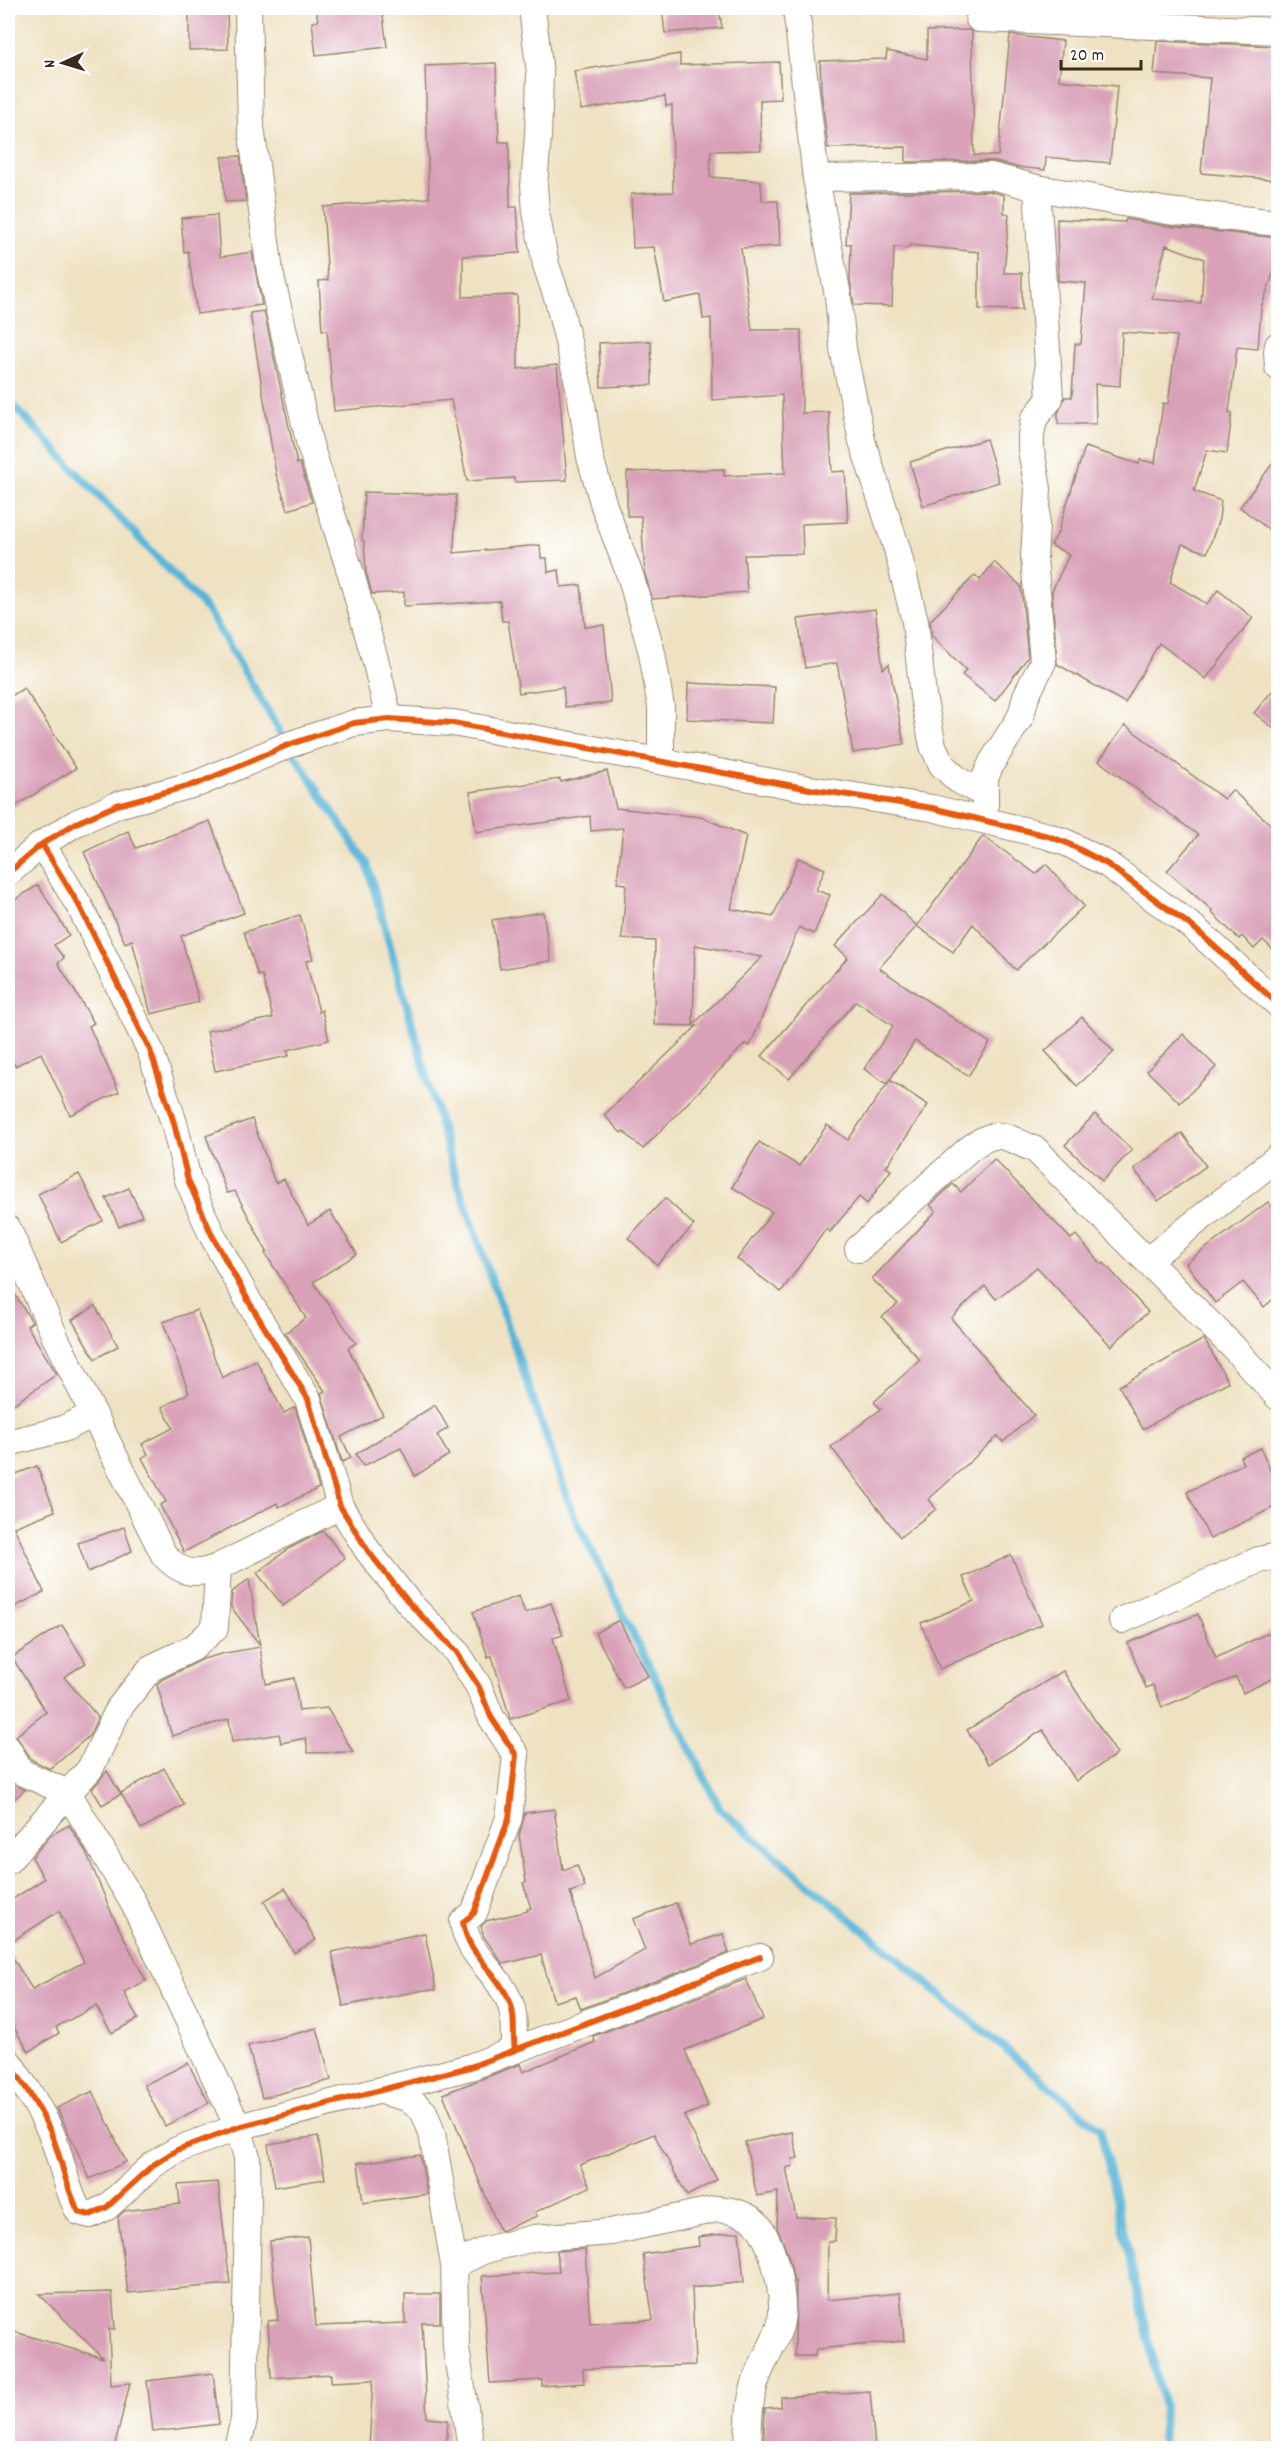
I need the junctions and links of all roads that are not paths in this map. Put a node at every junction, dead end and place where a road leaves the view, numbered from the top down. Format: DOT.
graph roads {
  1 [pos="248,8"];
  2 [pos="532,8"];
  3 [pos="796,8"];
  4 [pos="1133,16"];
  5 [pos="979,19"];
  6 [pos="1278,31"];
  7 [pos="816,178"];
  8 [pos="1037,188"];
  9 [pos="1278,223"];
  10 [pos="1278,345"];
  11 [pos="1278,367"];
  12 [pos="389,719"];
  13 [pos="662,760"];
  14 [pos="984,794"];
  15 [pos="986,820"];
  16 [pos="42,844"];
  17 [pos="8,873"];
  18 [pos="1278,1004"];
  19 [pos="1278,1157"];
  20 [pos="8,1229"];
  21 [pos="858,1249"];
  22 [pos="1148,1260"];
  23 [pos="1278,1396"];
  24 [pos="94,1414"];
  25 [pos="8,1443"];
  26 [pos="340,1506"];
  27 [pos="1278,1556"];
  28 [pos="218,1567"];
  29 [pos="1122,1620"];
  30 [pos="8,1749"];
  31 [pos="68,1793"];
  32 [pos="8,1861"];
  33 [pos="760,1957"];
  34 [pos="515,2050"];
  35 [pos="8,2061"];
  36 [pos="381,2091"];
  37 [pos="238,2127"];
  38 [pos="454,2265"];
  39 [pos="237,2448"];
  40 [pos="471,2448"];
  41 [pos="748,2448"];
  1 -- 12 [label="street"];
  2 -- 13 [label="street"];
  3 -- 7 [label="street"];
  4 -- 5 [label="street"];
  4 -- 6 [label="street"];
  7 -- 8 [label="street"];
  7 -- 14 [label="street"];
  8 -- 9 [label="street"];
  8 -- 14 [label="street"];
  10 -- 11 [label="street"];
  12 -- 13 [label="street"];
  12 -- 16 [label="street"];
  13 -- 15 [label="street"];
  14 -- 15 [label="street"];
  15 -- 18 [label="street"];
  16 -- 17 [label="street"];
  16 -- 26 [label="street"];
  19 -- 22 [label="street"];
  20 -- 24 [label="street"];
  21 -- 22 [label="street"];
  22 -- 23 [label="street"];
  24 -- 25 [label="street"];
  24 -- 28 [label="street"];
  26 -- 28 [label="street"];
  26 -- 34 [label="street"];
  27 -- 29 [label="street"];
  28 -- 31 [label="street"];
  30 -- 31 [label="street"];
  31 -- 32 [label="street"];
  31 -- 37 [label="street"];
  33 -- 34 [label="street"];
  34 -- 36 [label="street"];
  35 -- 37 [label="street"];
  36 -- 37 [label="street"];
  36 -- 38 [label="street"];
  37 -- 39 [label="street"];
  38 -- 40 [label="street"];
  38 -- 41 [label="street"];
}
